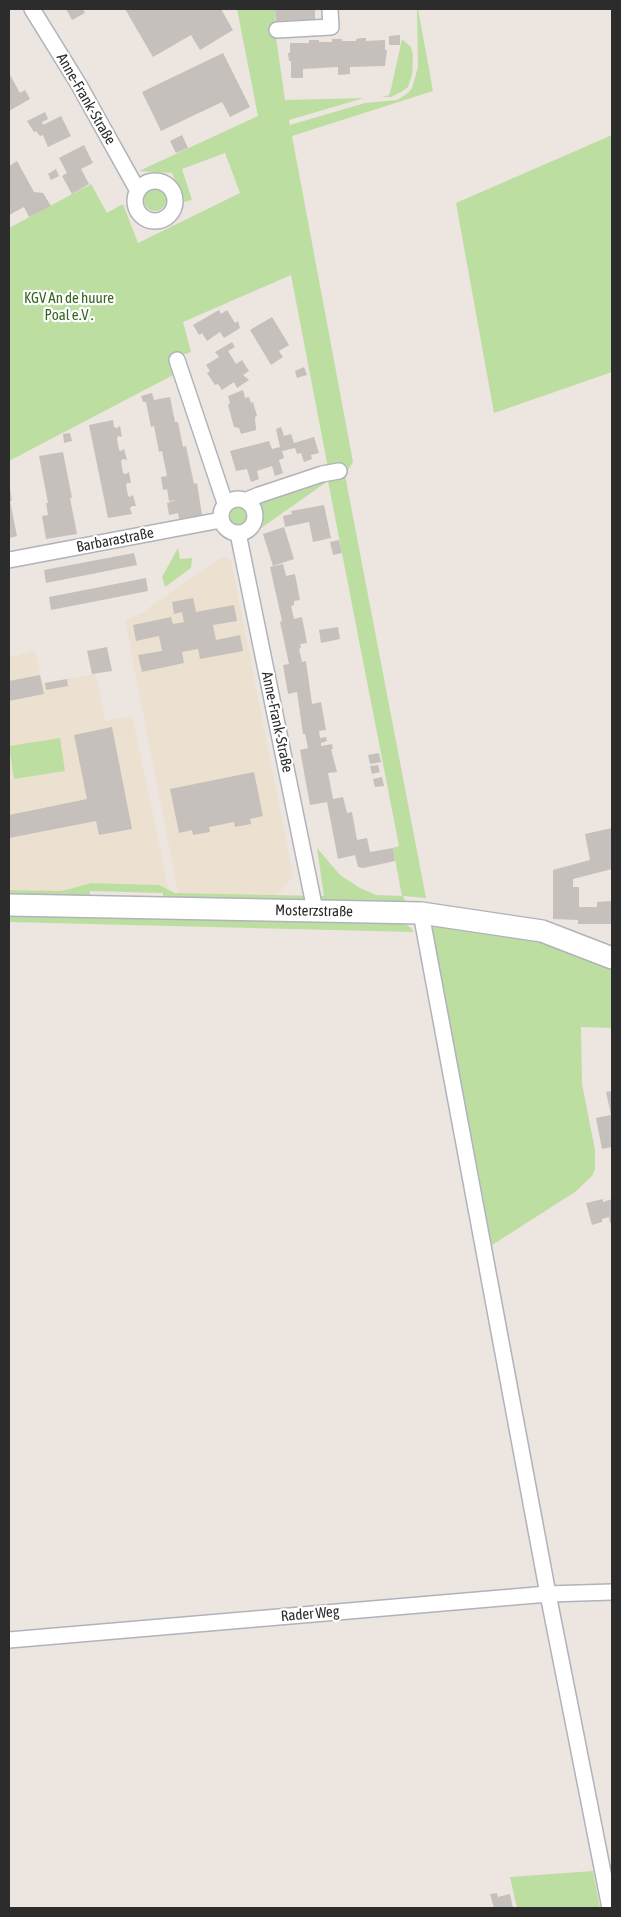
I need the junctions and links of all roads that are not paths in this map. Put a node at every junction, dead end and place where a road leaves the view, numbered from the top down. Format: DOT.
graph roads {
  1 [pos="32,9"];
  2 [pos="330,9"];
  3 [pos="277,30"];
  4 [pos="138,191"];
  5 [pos="177,360"];
  6 [pos="339,471"];
  7 [pos="247,500"];
  8 [pos="225,503"];
  9 [pos="221,520"];
  10 [pos="238,533"];
  11 [pos="9,560"];
  12 [pos="9,905"];
  13 [pos="315,910"];
  14 [pos="421,913"];
  15 [pos="612,958"];
  16 [pos="612,1592"];
  17 [pos="548,1594"];
  18 [pos="9,1640"];
  19 [pos="610,1908"];
  1 -- 4 [label="street, Anne-Frank-Straße"];
  2 -- 3 [label="street"];
  5 -- 8 [label="street"];
  6 -- 7 [label="street"];
  7 -- 8 [label="street"];
  7 -- 10 [label="street"];
  8 -- 9 [label="street"];
  9 -- 10 [label="street"];
  9 -- 11 [label="street, Barbarastraße"];
  10 -- 13 [label="street, Anne-Frank-Straße"];
  12 -- 13 [label="street, Mosterzstraße"];
  13 -- 14 [label="street, Mosterzstraße"];
  14 -- 15 [label="street, Mosterzstraße"];
  14 -- 17 [label="street"];
  16 -- 17 [label="street, Rader Weg"];
  17 -- 18 [label="street, Rader Weg"];
  17 -- 19 [label="street"];
}
